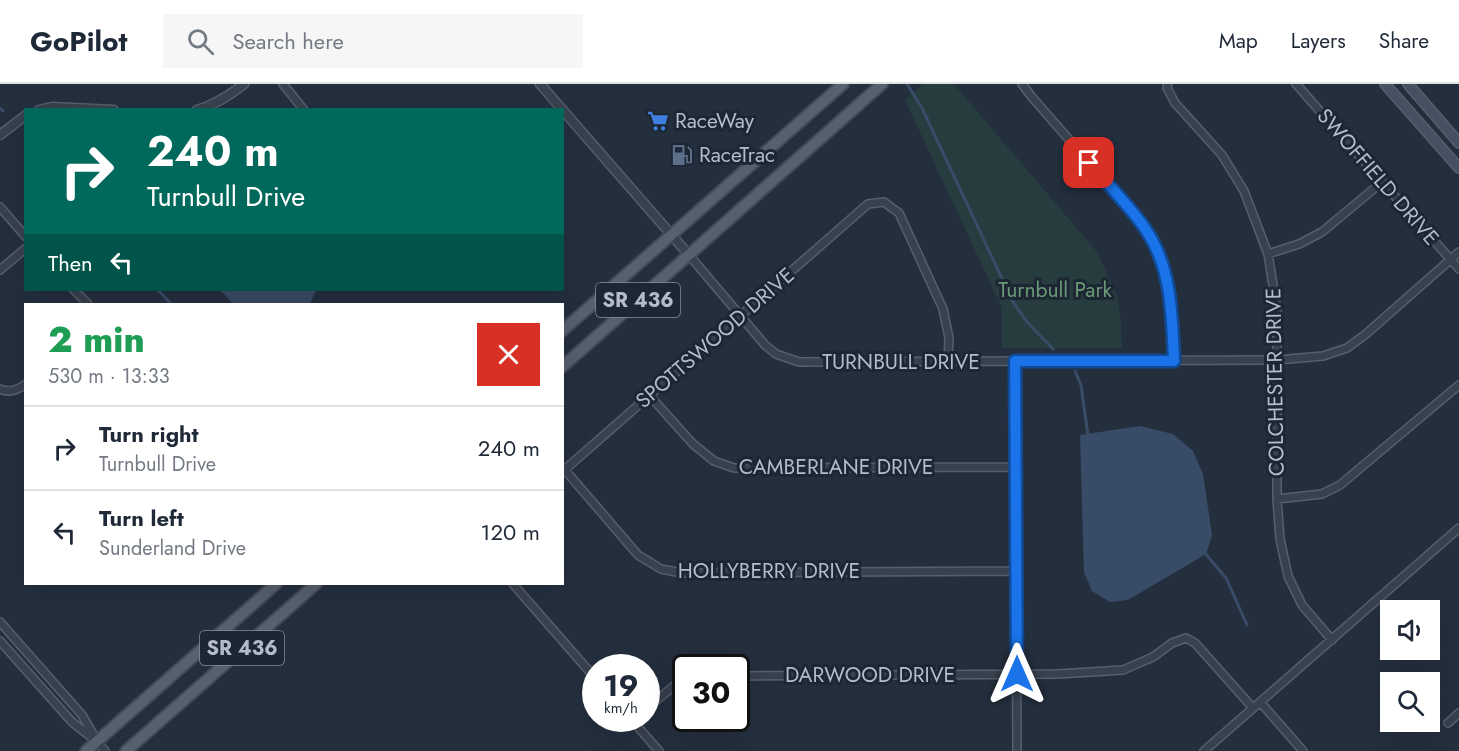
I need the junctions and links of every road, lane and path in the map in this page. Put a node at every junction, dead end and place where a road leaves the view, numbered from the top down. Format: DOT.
graph roads {
  1 [pos="244,84"];
  2 [pos="283,84"];
  3 [pos="540,84"];
  4 [pos="843,84"];
  5 [pos="882,84"];
  6 [pos="1022,84"];
  7 [pos="1168,84"];
  8 [pos="1296,84"];
  9 [pos="1385,84"];
  10 [pos="1408,84"];
  11 [pos="48,108"];
  12 [pos="73,108"];
  13 [pos="203,108"];
  14 [pos="302,108"];
  15 [pos="561,108"];
  16 [pos="564,112"];
  17 [pos="24,117"];
  18 [pos="0,135"];
  19 [pos="1436,143"];
  20 [pos="1459,143"];
  21 [pos="1459,160"];
  22 [pos="1459,168"];
  23 [pos="1382,182"];
  24 [pos="0,207"];
  25 [pos="24,235"];
  26 [pos="671,235"];
  27 [pos="24,250"];
  28 [pos="1459,252"];
  29 [pos="1268,254"];
  30 [pos="689,255"];
  31 [pos="1450,260"];
  32 [pos="1459,269"];
  33 [pos="0,270"];
  34 [pos="75,291"];
  35 [pos="87,303"];
  36 [pos="740,316"];
  37 [pos="564,329"];
  38 [pos="1277,360"];
  39 [pos="1015,361"];
  40 [pos="1174,361"];
  41 [pos="948,362"];
  42 [pos="564,365"];
  43 [pos="24,385"];
  44 [pos="1459,385"];
  45 [pos="0,389"];
  46 [pos="649,395"];
  47 [pos="1016,467"];
  48 [pos="564,471"];
  49 [pos="1277,499"];
  50 [pos="1459,528"];
  51 [pos="1017,571"];
  52 [pos="275,585"];
  53 [pos="315,585"];
  54 [pos="514,585"];
  55 [pos="0,622"];
  56 [pos="1332,640"];
  57 [pos="0,641"];
  58 [pos="582,663"];
  59 [pos="1017,674"];
  60 [pos="750,676"];
  61 [pos="672,688"];
  62 [pos="660,697"];
  63 [pos="1260,702"];
  64 [pos="1253,708"];
  65 [pos="1459,713"];
  66 [pos="1448,723"];
  67 [pos="644,732"];
  68 [pos="97,741"];
  69 [pos="86,751"];
  70 [pos="105,751"];
  71 [pos="126,751"];
  72 [pos="659,751"];
  73 [pos="1017,751"];
  74 [pos="1204,751"];
  75 [pos="1302,751"];
  1 -- 13 [label="street"];
  2 -- 14 [label="street"];
  3 -- 15 [label="street, TURNBULL DRIVE"];
  4 -- 26 [label="main road, SR 436"];
  5 -- 30 [label="main road, SR 436"];
  6 -- 40 [label="street"];
  7 -- 29 [label="street, COLCHESTER DRIVE"];
  8 -- 23 [label="street, SWOFFIELD DRIVE"];
  9 -- 19 [label="main road"];
  10 -- 20 [label="main road"];
  11 -- 12 [label="street"];
  16 -- 26 [label="street, TURNBULL DRIVE"];
  17 -- 18 [label="street"];
  19 -- 21 [label="main road"];
  19 -- 22 [label="main road"];
  23 -- 29 [label="street"];
  23 -- 31 [label="street, SWOFFIELD DRIVE"];
  24 -- 25 [label="street"];
  26 -- 30 [label="street, TURNBULL DRIVE"];
  26 -- 37 [label="main road, SR 436"];
  27 -- 33 [label="street"];
  28 -- 31 [label="street, TURNBULL DRIVE"];
  29 -- 38 [label="street, COLCHESTER DRIVE"];
  30 -- 36 [label="street, TURNBULL DRIVE"];
  30 -- 42 [label="main road, SR 436"];
  31 -- 32 [label="street, SWOFFIELD DRIVE"];
  31 -- 38 [label="street, TURNBULL DRIVE"];
  34 -- 35 [label="street"];
  36 -- 41 [label="street, TURNBULL DRIVE"];
  36 -- 41 [label="street, SPOTTSWOOD DRIVE"];
  36 -- 46 [label="street, SPOTTSWOOD DRIVE"];
  38 -- 40 [label="street, TURNBULL DRIVE"];
  38 -- 49 [label="street, COLCHESTER DRIVE"];
  39 -- 40 [label="street, TURNBULL DRIVE"];
  39 -- 41 [label="street, TURNBULL DRIVE"];
  39 -- 47 [label="street"];
  43 -- 45 [label="street"];
  44 -- 49 [label="street"];
  46 -- 47 [label="street, CAMBERLANE DRIVE"];
  46 -- 48 [label="street, SPOTTSWOOD DRIVE"];
  47 -- 51 [label="street"];
  48 -- 51 [label="street, HOLLYBERRY DRIVE"];
  49 -- 56 [label="street, COLCHESTER DRIVE"];
  50 -- 56 [label="street"];
  51 -- 59 [label="street"];
  52 -- 68 [label="main road, SR 436"];
  53 -- 71 [label="main road, SR 436"];
  54 -- 58 [label="street"];
  55 -- 68 [label="street"];
  56 -- 63 [label="street"];
  57 -- 68 [label="street"];
  59 -- 60 [label="street, DARWOOD DRIVE"];
  59 -- 64 [label="street, DARWOOD DRIVE"];
  59 -- 73 [label="street"];
  61 -- 62 [label="street"];
  63 -- 64 [label="street"];
  63 -- 75 [label="street"];
  64 -- 74 [label="street"];
  65 -- 66 [label="street"];
  67 -- 72 [label="street"];
  68 -- 69 [label="main road, SR 436"];
  68 -- 70 [label="street"];
}
